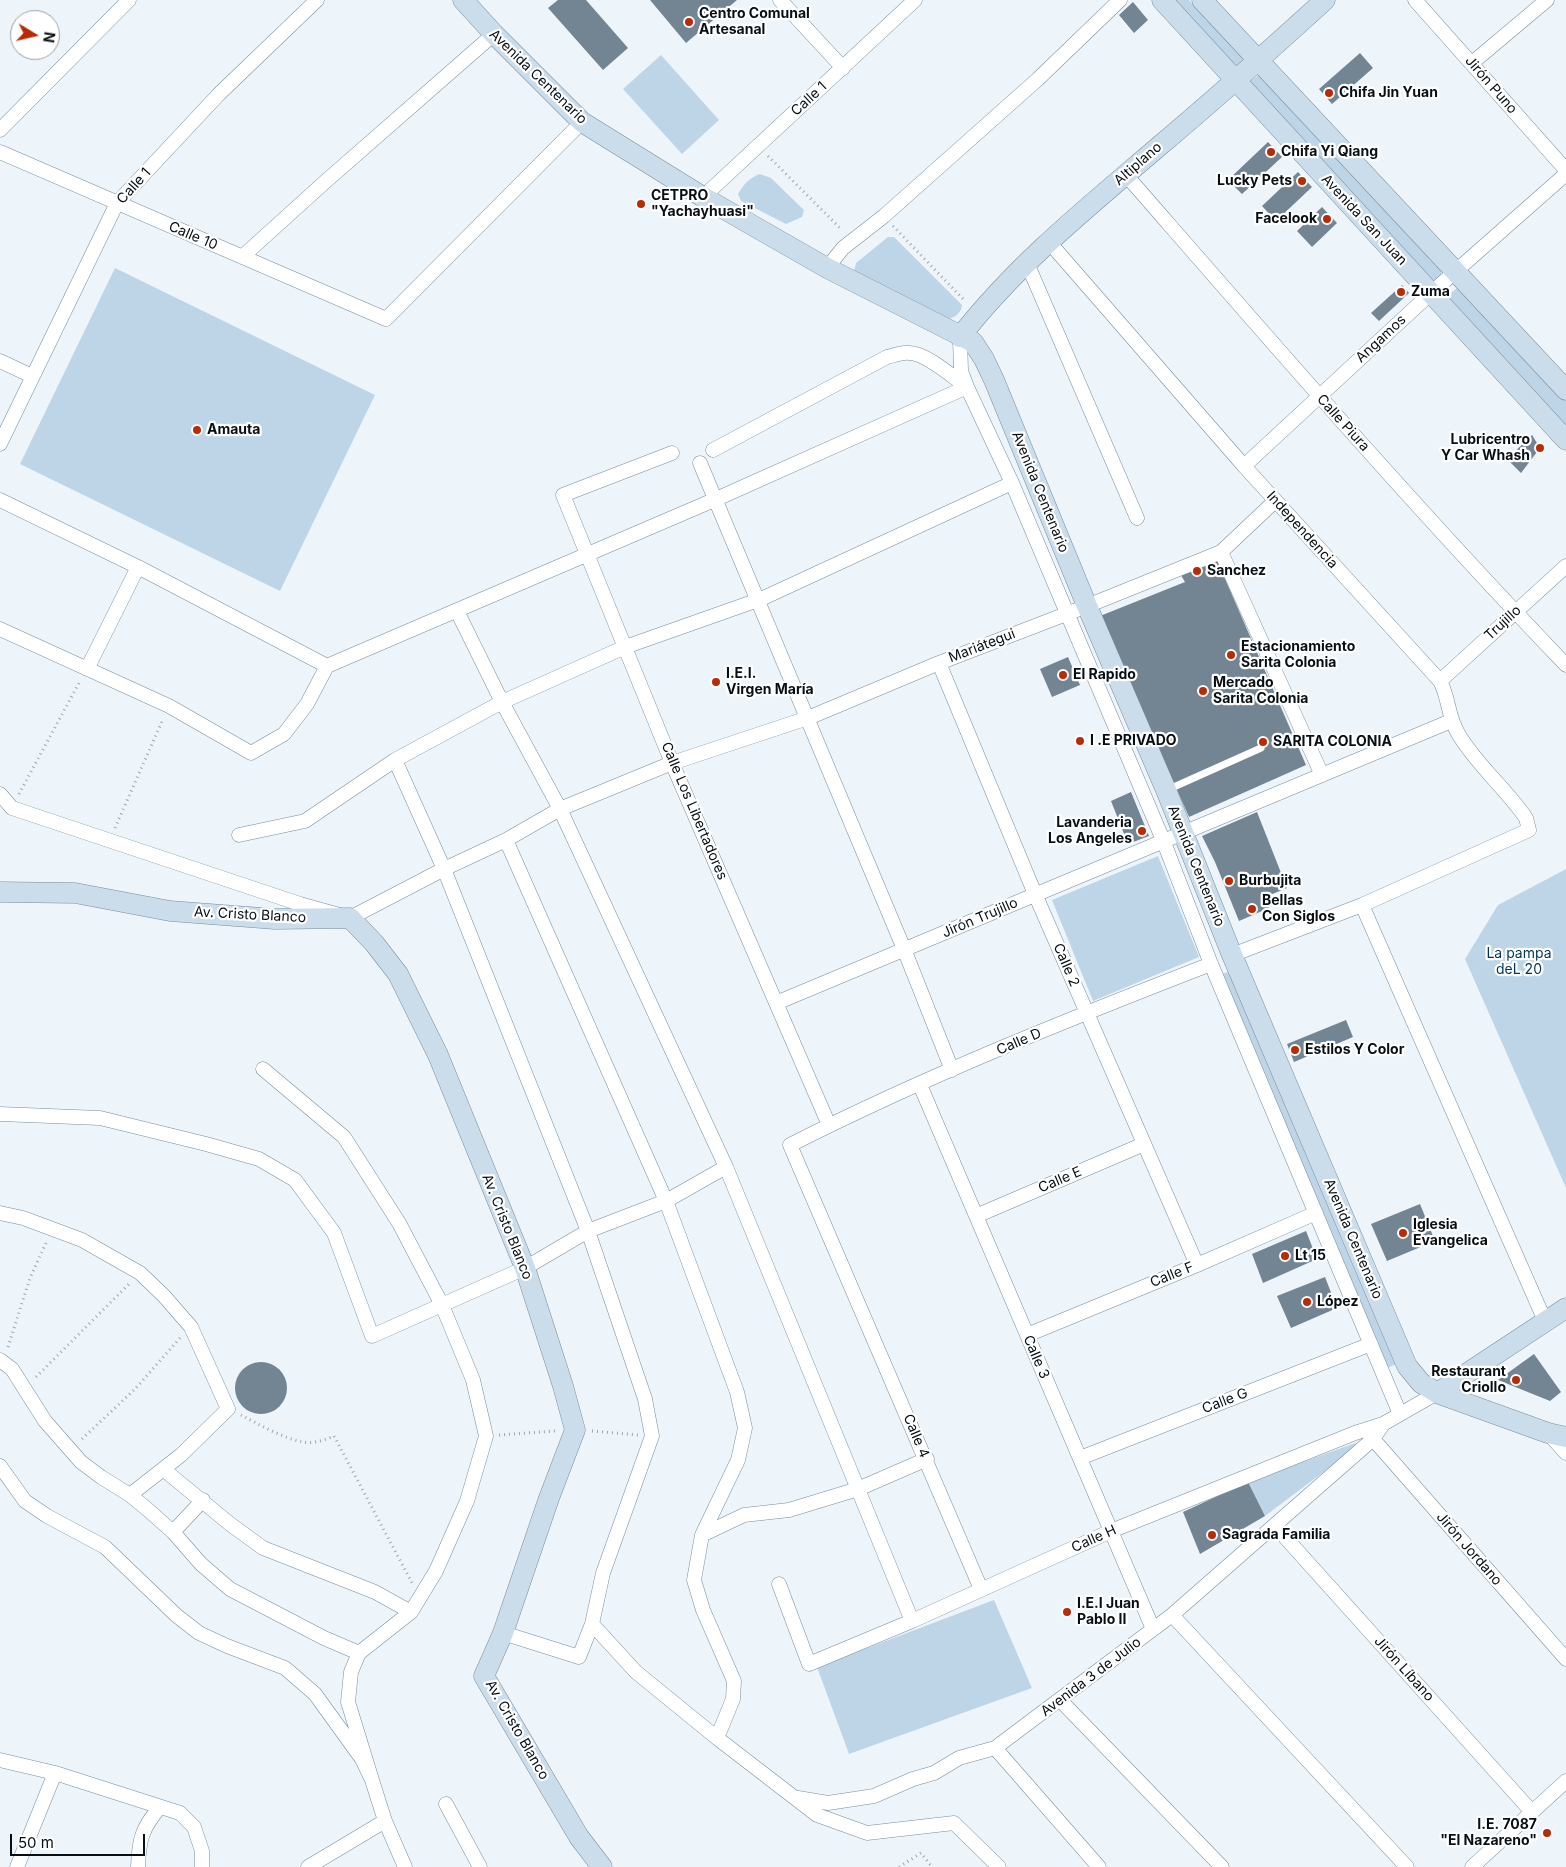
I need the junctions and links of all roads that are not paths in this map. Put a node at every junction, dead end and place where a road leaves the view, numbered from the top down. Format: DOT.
graph roads {
  1 [pos="129,0"];
  2 [pos="316,0"];
  3 [pos="463,0"];
  4 [pos="780,0"];
  5 [pos="916,0"];
  6 [pos="1120,0"];
  7 [pos="1162,0"];
  8 [pos="1202,0"];
  9 [pos="1325,0"];
  10 [pos="1415,0"];
  11 [pos="1547,0"];
  12 [pos="494,34"];
  13 [pos="1259,60"];
  14 [pos="1472,63"];
  15 [pos="843,68"];
  16 [pos="1236,81"];
  17 [pos="582,122"];
  18 [pos="0,130"];
  19 [pos="0,152"];
  20 [pos="1566,170"];
  21 [pos="1566,174"];
  22 [pos="1126,175"];
  23 [pos="703,197"];
  24 [pos="117,203"];
  25 [pos="1049,242"];
  26 [pos="242,257"];
  27 [pos="1026,263"];
  28 [pos="826,268"];
  29 [pos="1456,271"];
  30 [pos="1431,293"];
  31 [pos="960,337"];
  32 [pos="0,362"];
  33 [pos="32,376"];
  34 [pos="967,387"];
  35 [pos="1566,390"];
  36 [pos="1318,396"];
  37 [pos="1566,440"];
  38 [pos="0,444"];
  39 [pos="713,450"];
  40 [pos="672,453"];
  41 [pos="700,463"];
  42 [pos="1244,466"];
  43 [pos="1012,483"];
  44 [pos="0,500"];
  45 [pos="714,500"];
  46 [pos="1275,501"];
  47 [pos="1137,518"];
  48 [pos="1221,552"];
  49 [pos="588,555"];
  50 [pos="1566,566"];
  51 [pos="138,567"];
  52 [pos="757,601"];
  53 [pos="1087,606"];
  54 [pos="457,611"];
  55 [pos="1515,612"];
  56 [pos="1067,613"];
  57 [pos="0,629"];
  58 [pos="625,647"];
  59 [pos="939,663"];
  60 [pos="1566,665"];
  61 [pos="327,666"];
  62 [pos="87,669"];
  63 [pos="1440,681"];
  64 [pos="502,702"];
  65 [pos="806,718"];
  66 [pos="1451,721"];
  67 [pos="1261,748"];
  68 [pos="396,760"];
  69 [pos="672,763"];
  70 [pos="1322,776"];
  71 [pos="1166,790"];
  72 [pos="0,794"];
  73 [pos="560,809"];
  74 [pos="1183,832"];
  75 [pos="239,835"];
  76 [pos="506,840"];
  77 [pos="1163,840"];
  78 [pos="444,870"];
  79 [pos="0,892"];
  80 [pos="1036,894"];
  81 [pos="1362,905"];
  82 [pos="350,918"];
  83 [pos="904,949"];
  84 [pos="1232,956"];
  85 [pos="1211,964"];
  86 [pos="776,1003"];
  87 [pos="1087,1013"];
  88 [pos="263,1070"];
  89 [pos="952,1070"];
  90 [pos="920,1084"];
  91 [pos="0,1114"];
  92 [pos="829,1125"];
  93 [pos="1144,1144"];
  94 [pos="726,1167"];
  95 [pos="666,1201"];
  96 [pos="0,1213"];
  97 [pos="1316,1214"];
  98 [pos="976,1216"];
  99 [pos="588,1231"];
  100 [pos="1197,1265"];
  101 [pos="525,1268"];
  102 [pos="442,1305"];
  103 [pos="1566,1308"];
  104 [pos="1545,1321"];
  105 [pos="1027,1335"];
  106 [pos="1371,1344"];
  107 [pos="2,1362"];
  108 [pos="1437,1393"];
  109 [pos="1400,1414"];
  110 [pos="1383,1424"];
  111 [pos="1557,1435"];
  112 [pos="1372,1439"];
  113 [pos="1566,1453"];
  114 [pos="1080,1458"];
  115 [pos="926,1459"];
  116 [pos="0,1466"];
  117 [pos="163,1469"];
  118 [pos="858,1489"];
  119 [pos="130,1495"];
  120 [pos="203,1500"];
  121 [pos="1275,1526"];
  122 [pos="1110,1531"];
  123 [pos="173,1532"];
  124 [pos="702,1535"];
  125 [pos="779,1584"];
  126 [pos="982,1589"];
  127 [pos="411,1612"];
  128 [pos="1172,1615"];
  129 [pos="912,1621"];
  130 [pos="592,1624"];
  131 [pos="1153,1629"];
  132 [pos="503,1633"];
  133 [pos="359,1653"];
  134 [pos="1566,1659"];
  135 [pos="1060,1700"];
  136 [pos="717,1738"];
  137 [pos="995,1748"];
  138 [pos="0,1760"];
  139 [pos="55,1773"];
  140 [pos="372,1780"];
  141 [pos="1566,1781"];
  142 [pos="796,1798"];
  143 [pos="446,1804"];
  144 [pos="160,1807"];
  145 [pos="1532,1812"];
  146 [pos="385,1821"];
  147 [pos="17,1867"];
  148 [pos="138,1867"];
  149 [pos="202,1867"];
  150 [pos="308,1867"];
  151 [pos="405,1867"];
  152 [pos="480,1867"];
  153 [pos="602,1867"];
  154 [pos="999,1867"];
  155 [pos="1099,1867"];
  156 [pos="1222,1867"];
  157 [pos="1407,1867"];
  158 [pos="1472,1867"];
  1 -- 18 [label="street"];
  2 -- 24 [label="street, Calle 1"];
  3 -- 12 [label="street, Avenida Centenario"];
  4 -- 15 [label="street"];
  5 -- 15 [label="street, Calle 1"];
  6 -- 28 [label="street"];
  7 -- 16 [label="street, Avenida San Juan"];
  8 -- 13 [label="street"];
  9 -- 13 [label="street, Altiplano"];
  10 -- 14 [label="street, Jirón Puno"];
  11 -- 14 [label="street"];
  12 -- 17 [label="street, Avenida Centenario"];
  12 -- 26 [label="street"];
  13 -- 16 [label="street, Altiplano"];
  13 -- 29 [label="street"];
  14 -- 20 [label="street, Jirón Puno"];
  15 -- 23 [label="street, Calle 1"];
  16 -- 22 [label="street, Altiplano"];
  16 -- 30 [label="street, Avenida San Juan"];
  17 -- 23 [label="street, Avenida Centenario"];
  17 -- 26 [label="street, Calle 10"];
  19 -- 24 [label="street, Calle 10"];
  21 -- 29 [label="street, Angamos"];
  22 -- 25 [label="street, Altiplano"];
  22 -- 36 [label="street, Calle Piura"];
  23 -- 28 [label="street, Avenida Centenario"];
  24 -- 26 [label="street, Calle 10"];
  24 -- 33 [label="street, Calle 1"];
  25 -- 27 [label="street, Altiplano"];
  25 -- 42 [label="street, Independencia"];
  27 -- 31 [label="street, Altiplano"];
  27 -- 47 [label="street"];
  28 -- 31 [label="street, Avenida Centenario"];
  29 -- 30 [label="street, Angamos"];
  29 -- 35 [label="street"];
  30 -- 36 [label="street, Angamos"];
  30 -- 37 [label="street, Avenida San Juan"];
  31 -- 34 [label="street, Avenida Centenario"];
  31 -- 53 [label="street, Avenida Centenario"];
  32 -- 33 [label="street"];
  33 -- 38 [label="street, Calle 1"];
  34 -- 39 [label="street"];
  34 -- 43 [label="street, Avenida Centenario"];
  34 -- 45 [label="street"];
  36 -- 42 [label="street, Angamos"];
  36 -- 55 [label="street, Calle Piura"];
  40 -- 49 [label="street, Calle Los Libertadores"];
  41 -- 45 [label="street"];
  42 -- 46 [label="street, Independencia"];
  43 -- 52 [label="street"];
  43 -- 56 [label="street, Avenida Centenario"];
  44 -- 51 [label="street"];
  45 -- 49 [label="street"];
  45 -- 52 [label="street"];
  46 -- 48 [label="street, Mariátegui"];
  46 -- 63 [label="street, Independencia"];
  48 -- 53 [label="street, Mariátegui"];
  48 -- 70 [label="street"];
  49 -- 54 [label="street"];
  49 -- 58 [label="street, Calle Los Libertadores"];
  50 -- 55 [label="street, Trujillo"];
  51 -- 61 [label="street"];
  51 -- 62 [label="street"];
  52 -- 58 [label="street"];
  52 -- 65 [label="street"];
  53 -- 56 [label="street, Mariátegui"];
  53 -- 71 [label="street, Avenida Centenario"];
  54 -- 61 [label="street"];
  54 -- 64 [label="street"];
  55 -- 60 [label="street, Calle Piura"];
  55 -- 63 [label="street, Trujillo"];
  56 -- 59 [label="street, Mariátegui"];
  56 -- 77 [label="street, Avenida Centenario"];
  57 -- 62 [label="street"];
  58 -- 64 [label="street"];
  58 -- 69 [label="street, Calle Los Libertadores"];
  59 -- 65 [label="street, Mariátegui"];
  59 -- 80 [label="street, Calle 2"];
  61 -- 62 [label="street"];
  63 -- 66 [label="street, Independencia"];
  64 -- 68 [label="street"];
  64 -- 73 [label="street"];
  65 -- 69 [label="street, Mariátegui"];
  65 -- 83 [label="street"];
  66 -- 70 [label="street, Jirón Trujillo"];
  66 -- 81 [label="street, Independencia"];
  67 -- 71 [label="lane"];
  68 -- 75 [label="street"];
  68 -- 78 [label="street"];
  69 -- 73 [label="street, Mariátegui"];
  69 -- 86 [label="street, Calle Los Libertadores"];
  70 -- 74 [label="street, Jirón Trujillo"];
  71 -- 74 [label="street, Avenida Centenario"];
  72 -- 82 [label="street"];
  73 -- 76 [label="street, Mariátegui"];
  73 -- 94 [label="street"];
  74 -- 77 [label="street, Jirón Trujillo"];
  74 -- 84 [label="street, Avenida Centenario"];
  76 -- 78 [label="street, Mariátegui"];
  76 -- 95 [label="street"];
  77 -- 80 [label="street, Jirón Trujillo"];
  77 -- 85 [label="street, Avenida Centenario"];
  78 -- 82 [label="street, Mariátegui"];
  78 -- 99 [label="street"];
  79 -- 82 [label="street, Av. Cristo Blanco"];
  80 -- 83 [label="street, Jirón Trujillo"];
  80 -- 87 [label="street, Calle 2"];
  81 -- 84 [label="street"];
  81 -- 104 [label="street"];
  82 -- 101 [label="street, Av. Cristo Blanco"];
  83 -- 86 [label="street, Jirón Trujillo"];
  83 -- 89 [label="street"];
  84 -- 108 [label="street, Avenida Centenario"];
  85 -- 87 [label="street, Calle D"];
  85 -- 97 [label="street, Avenida Centenario"];
  86 -- 92 [label="street, Calle Los Libertadores"];
  87 -- 89 [label="street, Calle D"];
  87 -- 93 [label="street, Calle 2"];
  88 -- 102 [label="street"];
  89 -- 90 [label="street, Calle D"];
  90 -- 92 [label="street, Calle D"];
  90 -- 98 [label="street, Calle 3"];
  91 -- 102 [label="street"];
  92 -- 115 [label="street, Calle 4"];
  93 -- 98 [label="street, Calle E"];
  93 -- 100 [label="street, Calle 2"];
  94 -- 95 [label="street"];
  94 -- 118 [label="street"];
  95 -- 99 [label="street"];
  95 -- 124 [label="street"];
  96 -- 117 [label="street"];
  97 -- 100 [label="street, Calle F"];
  97 -- 106 [label="street, Avenida Centenario"];
  98 -- 105 [label="street, Calle 3"];
  99 -- 101 [label="street"];
  99 -- 130 [label="street"];
  100 -- 105 [label="street, Calle F"];
  101 -- 102 [label="street"];
  101 -- 132 [label="street, Av. Cristo Blanco"];
  102 -- 127 [label="street"];
  103 -- 104 [label="street"];
  104 -- 108 [label="street"];
  105 -- 114 [label="street, Calle 3"];
  106 -- 109 [label="street, Avenida Centenario"];
  106 -- 114 [label="street, Calle G"];
  107 -- 119 [label="street"];
  108 -- 109 [label="street, Avenida 3 de Julio"];
  108 -- 111 [label="street, Avenida Centenario"];
  109 -- 110 [label="street, Avenida 3 de Julio"];
  110 -- 112 [label="street, Avenida 3 de Julio"];
  110 -- 122 [label="street, Calle H"];
  111 -- 113 [label="street"];
  112 -- 121 [label="street, Avenida 3 de Julio"];
  112 -- 134 [label="street, Jirón Jordano"];
  114 -- 122 [label="street, Calle 3"];
  115 -- 118 [label="street"];
  115 -- 126 [label="street, Calle 4"];
  116 -- 140 [label="street"];
  117 -- 119 [label="street"];
  117 -- 120 [label="street"];
  118 -- 124 [label="street"];
  118 -- 129 [label="street"];
  119 -- 123 [label="street"];
  120 -- 123 [label="street"];
  120 -- 127 [label="street"];
  121 -- 128 [label="street, Avenida 3 de Julio"];
  121 -- 145 [label="street, Jirón Líbano"];
  122 -- 126 [label="street, Calle H"];
  122 -- 131 [label="street, Calle 3"];
  123 -- 133 [label="street"];
  124 -- 136 [label="street"];
  125 -- 129 [label="street, Calle H"];
  126 -- 129 [label="street, Calle H"];
  127 -- 133 [label="street"];
  128 -- 131 [label="street, Avenida 3 de Julio"];
  128 -- 157 [label="street"];
  130 -- 132 [label="street"];
  130 -- 136 [label="street"];
  131 -- 135 [label="street, Avenida 3 de Julio"];
  132 -- 153 [label="street, Av. Cristo Blanco"];
  133 -- 140 [label="street"];
  135 -- 137 [label="street, Avenida 3 de Julio"];
  135 -- 156 [label="street"];
  136 -- 142 [label="street"];
  137 -- 142 [label="street, Avenida 3 de Julio"];
  137 -- 155 [label="street"];
  138 -- 139 [label="street"];
  139 -- 144 [label="street"];
  139 -- 147 [label="street"];
  140 -- 146 [label="street"];
  141 -- 145 [label="street"];
  142 -- 154 [label="street"];
  143 -- 152 [label="street"];
  144 -- 148 [label="street"];
  144 -- 149 [label="street"];
  145 -- 158 [label="street"];
  146 -- 150 [label="street"];
  146 -- 151 [label="street"];
}
